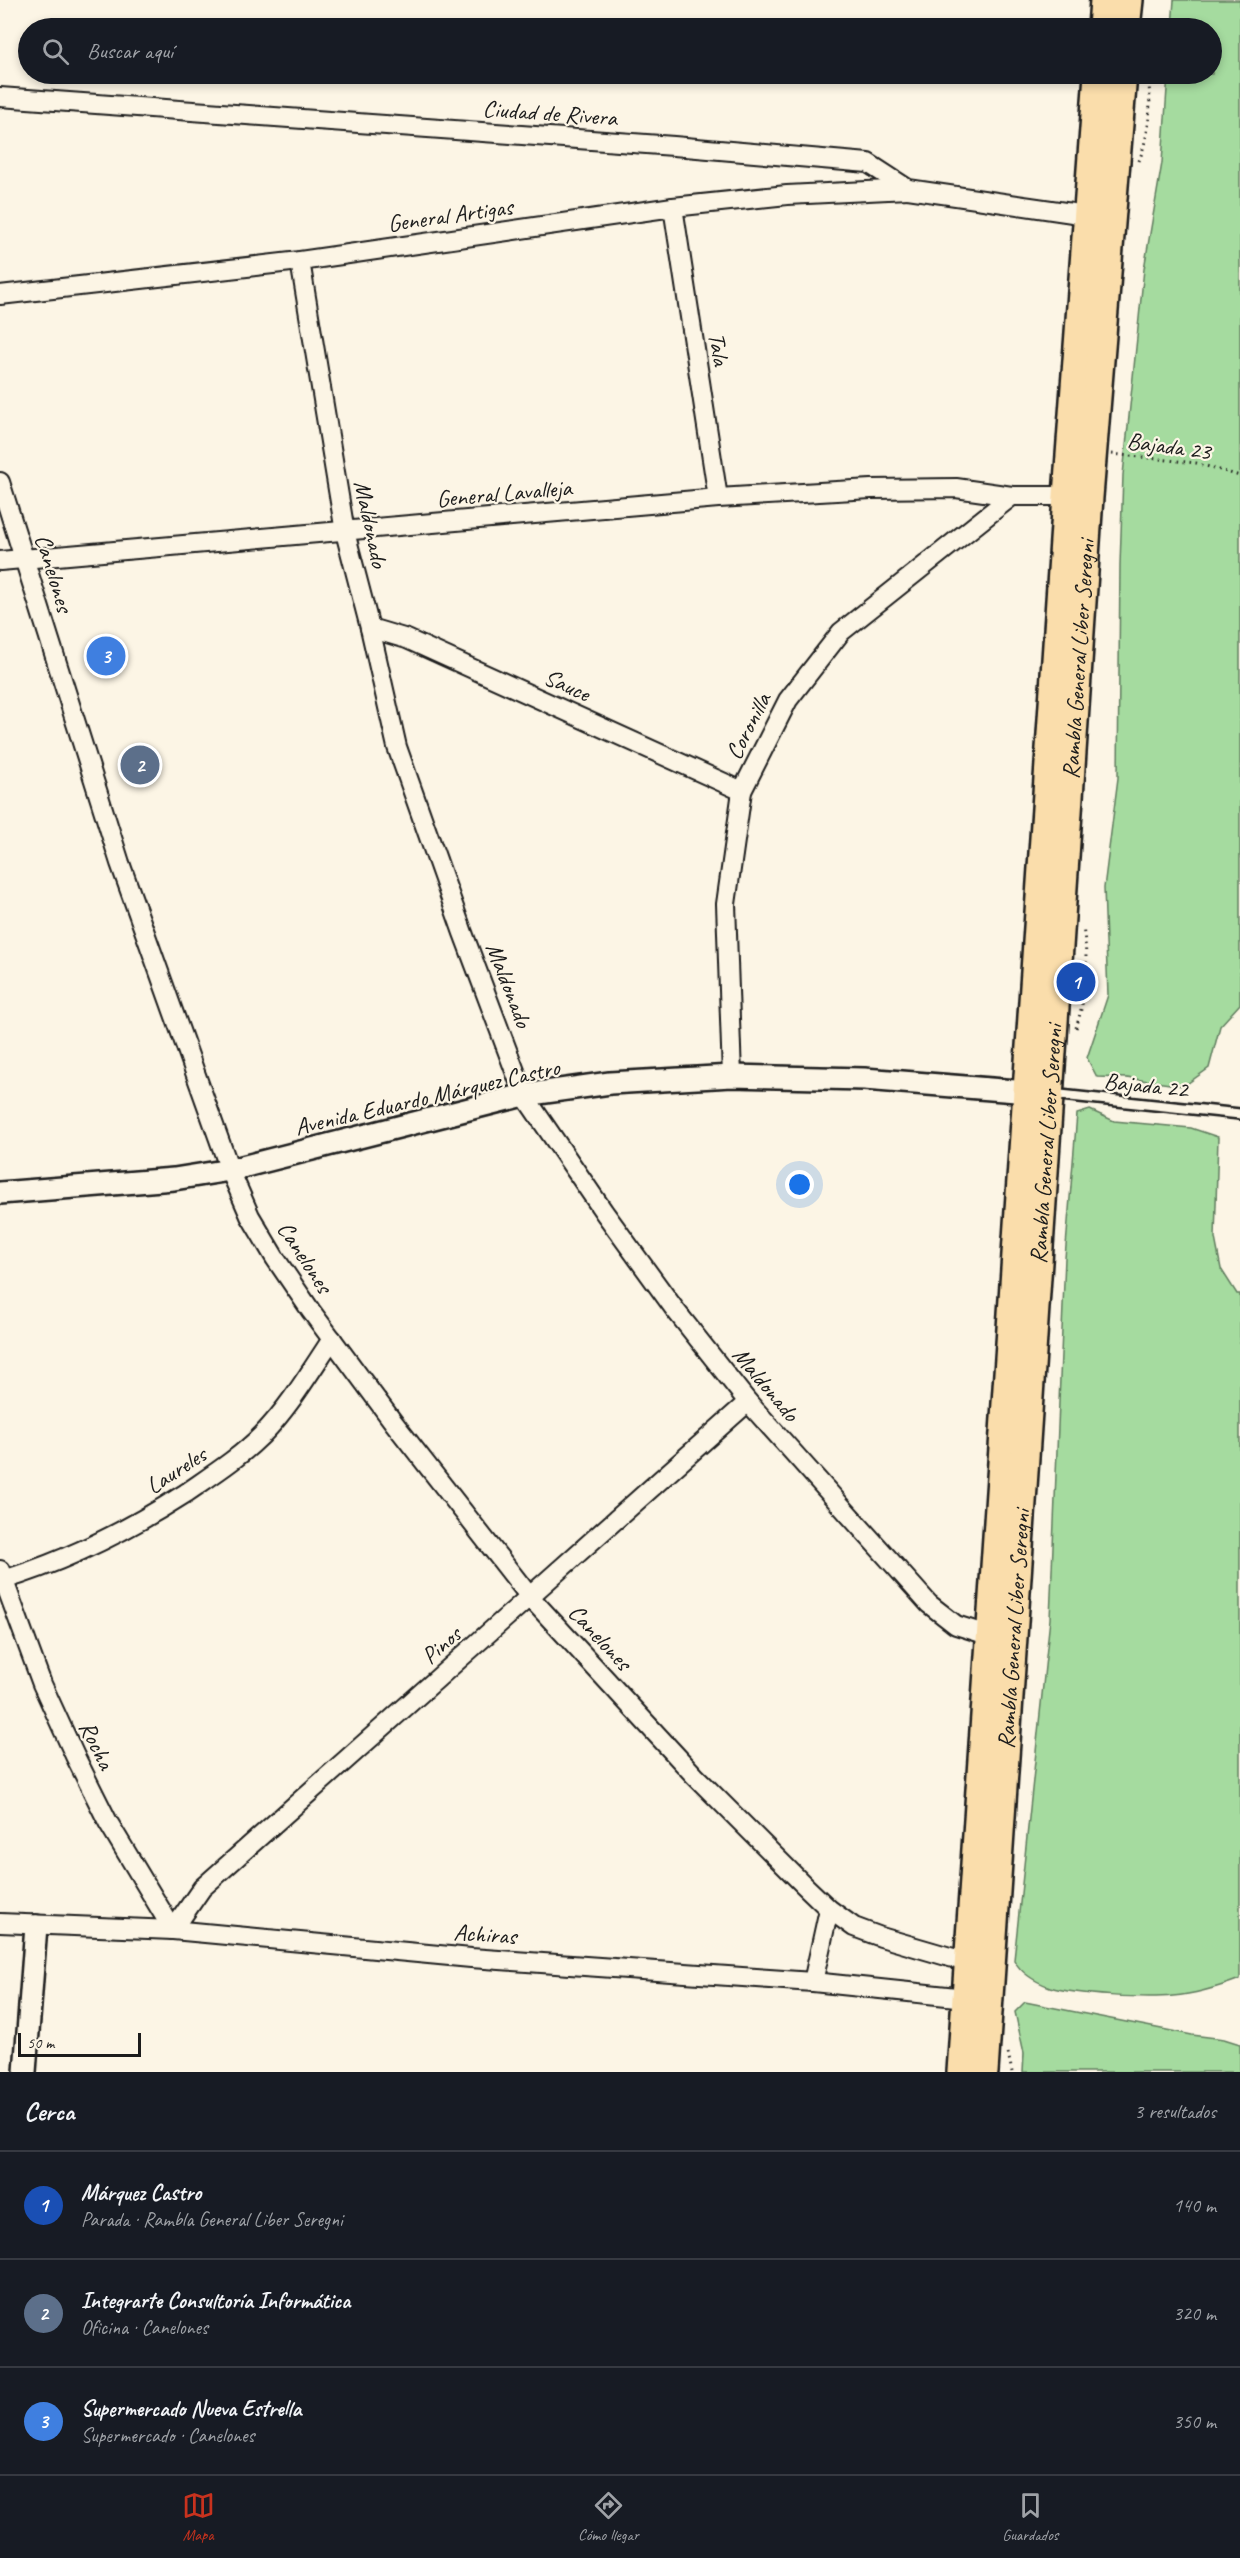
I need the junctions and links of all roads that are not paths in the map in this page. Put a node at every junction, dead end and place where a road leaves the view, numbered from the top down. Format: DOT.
graph roads {
  1 [pos="1097,84"];
  2 [pos="1122,84"];
  3 [pos="0,97"];
  4 [pos="908,189"];
  5 [pos="673,207"];
  6 [pos="1086,215"];
  7 [pos="300,261"];
  8 [pos="0,295"];
  9 [pos="0,482"];
  10 [pos="1012,496"];
  11 [pos="1067,496"];
  12 [pos="718,498"];
  13 [pos="345,532"];
  14 [pos="24,560"];
  15 [pos="0,561"];
  16 [pos="370,628"];
  17 [pos="742,791"];
  18 [pos="732,1076"];
  19 [pos="1037,1093"];
  20 [pos="524,1095"];
  21 [pos="1240,1114"];
  22 [pos="230,1170"];
  23 [pos="0,1193"];
  24 [pos="332,1339"];
  25 [pos="748,1402"];
  26 [pos="1,1577"];
  27 [pos="530,1597"];
  28 [pos="991,1636"];
  29 [pos="829,1909"];
  30 [pos="0,1923"];
  31 [pos="36,1926"];
  32 [pos="173,1930"];
  33 [pos="967,1962"];
  34 [pos="813,1982"];
  35 [pos="966,1998"];
  36 [pos="25,2072"];
  37 [pos="961,2072"];
  38 [pos="984,2072"];
  1 -- 6 [label="main road, Rambla General Liber Seregni"];
  2 -- 19 [label="main road, Rambla General Liber Seregni"];
  3 -- 4 [label="street, Ciudad de Rivera"];
  4 -- 5 [label="street, General Artigas"];
  4 -- 6 [label="street, Ciudad de Rivera"];
  5 -- 7 [label="street, General Artigas"];
  5 -- 12 [label="street, Tala"];
  6 -- 11 [label="main road, Rambla General Liber Seregni"];
  7 -- 8 [label="street, General Artigas"];
  7 -- 13 [label="street, Maldonado"];
  9 -- 14 [label="street, Canelones"];
  10 -- 11 [label="street, General Lavalleja"];
  10 -- 12 [label="street, General Lavalleja"];
  10 -- 17 [label="street, Coronilla"];
  11 -- 19 [label="main road, Rambla General Liber Seregni"];
  12 -- 13 [label="street, General Lavalleja"];
  13 -- 14 [label="street, General Lavalleja"];
  13 -- 16 [label="street, Maldonado"];
  14 -- 15 [label="street, General Lavalleja"];
  14 -- 22 [label="street, Canelones"];
  16 -- 17 [label="street, Sauce"];
  16 -- 20 [label="street, Maldonado"];
  17 -- 18 [label="street, Coronilla"];
  18 -- 19 [label="street, Avenida Eduardo Márquez Castro"];
  18 -- 20 [label="street, Avenida Eduardo Márquez Castro"];
  19 -- 21 [label="lane, Bajada 22"];
  19 -- 28 [label="main road, Rambla General Liber Seregni"];
  19 -- 38 [label="main road, Rambla General Liber Seregni"];
  20 -- 22 [label="street, Avenida Eduardo Márquez Castro"];
  20 -- 25 [label="street, Maldonado"];
  22 -- 23 [label="street, Avenida Eduardo Márquez Castro"];
  22 -- 24 [label="street, Canelones"];
  24 -- 26 [label="street, Laureles"];
  24 -- 27 [label="street, Canelones"];
  25 -- 27 [label="street, Pinos"];
  25 -- 28 [label="street, Maldonado"];
  26 -- 32 [label="street, Rocha"];
  27 -- 29 [label="street, Canelones"];
  27 -- 32 [label="street, Pinos"];
  28 -- 33 [label="main road, Rambla General Liber Seregni"];
  29 -- 33 [label="street, Canelones"];
  29 -- 34 [label="street"];
  30 -- 31 [label="street, Achiras"];
  31 -- 32 [label="street, Achiras"];
  31 -- 36 [label="street"];
  32 -- 34 [label="street, Achiras"];
  33 -- 35 [label="main road, Rambla General Liber Seregni"];
  34 -- 35 [label="street, Achiras"];
  35 -- 37 [label="main road, Rambla General Liber Seregni"];
}
